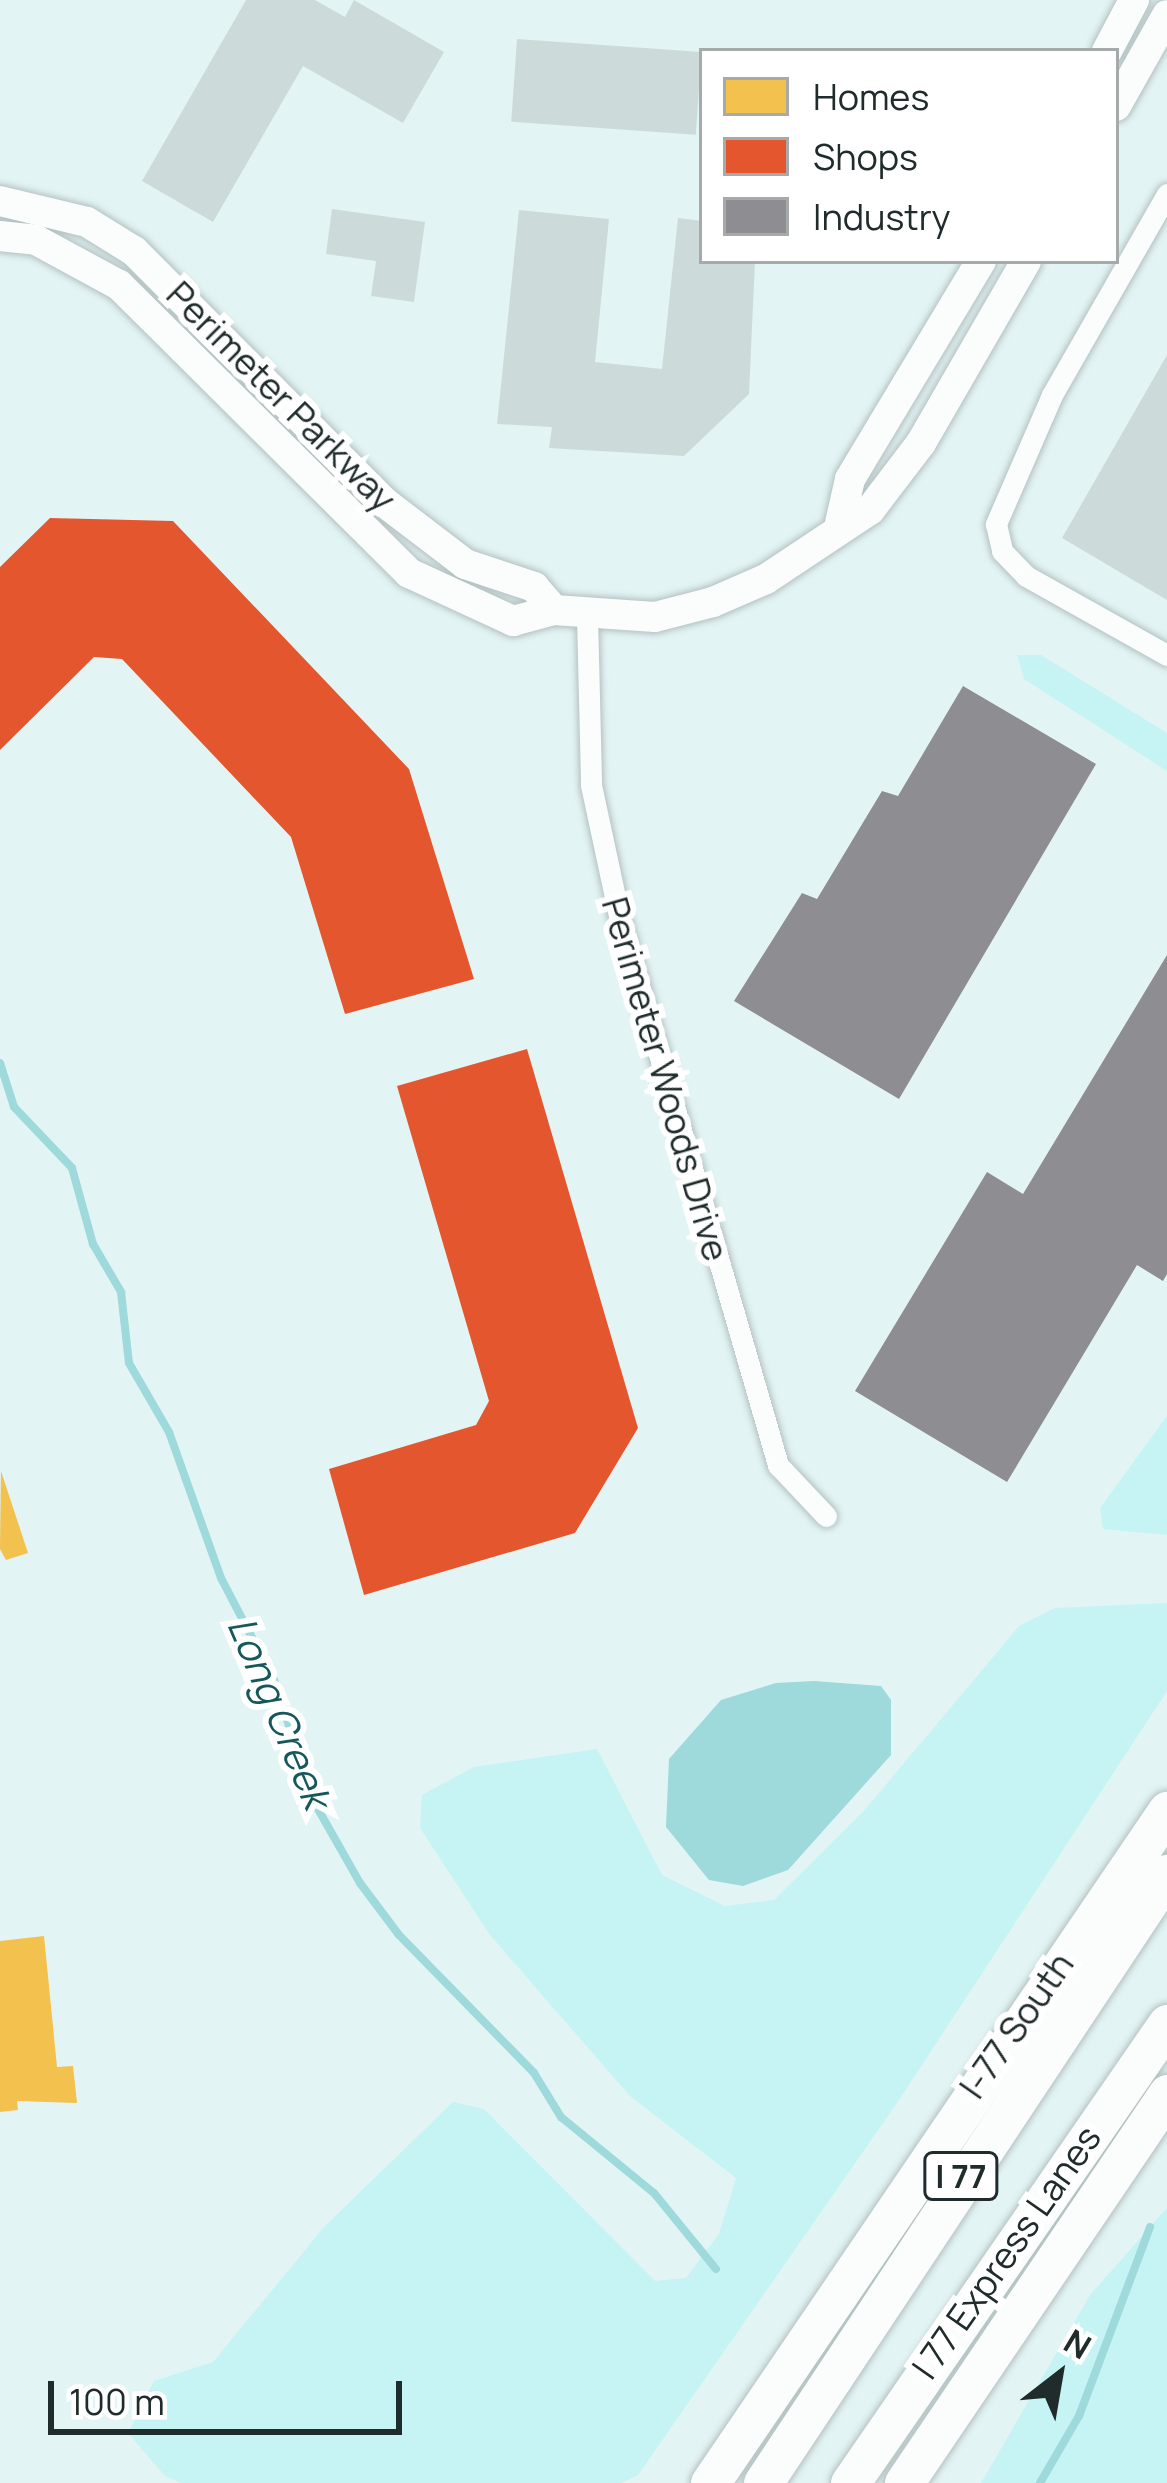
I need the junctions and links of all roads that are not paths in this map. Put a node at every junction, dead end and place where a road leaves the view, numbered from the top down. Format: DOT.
graph roads {
  1 [pos="1134,0"];
  2 [pos="1167,15"];
  3 [pos="1109,48"];
  4 [pos="1119,101"];
  5 [pos="1167,194"];
  6 [pos="0,201"];
  7 [pos="0,236"];
  8 [pos="979,264"];
  9 [pos="1024,264"];
  10 [pos="840,524"];
  11 [pos="554,610"];
  12 [pos="587,616"];
  13 [pos="1167,655"];
  14 [pos="826,1516"];
  15 [pos="1167,1811"];
  16 [pos="1167,1874"];
  17 [pos="1167,2024"];
  18 [pos="1167,2094"];
  19 [pos="710,2483"];
  20 [pos="763,2483"];
  21 [pos="850,2483"];
  22 [pos="904,2483"];
  1 -- 3 [label="street"];
  2 -- 4 [label="street"];
  5 -- 13 [label="street"];
  6 -- 11 [label="street, Perimeter Parkway"];
  7 -- 11 [label="street, Perimeter Parkway"];
  8 -- 10 [label="street"];
  9 -- 10 [label="street, Perimeter Parkway"];
  10 -- 12 [label="street, Perimeter Parkway"];
  11 -- 12 [label="street, Perimeter Parkway"];
  12 -- 14 [label="street, Perimeter Woods Drive"];
  15 -- 19 [label="highway, I-77 South / I 77"];
  16 -- 20 [label="highway, I 77 Express Lanes / I 77"];
  17 -- 21 [label="highway, I 77 Express Lanes / I 77"];
  18 -- 22 [label="highway"];
}
